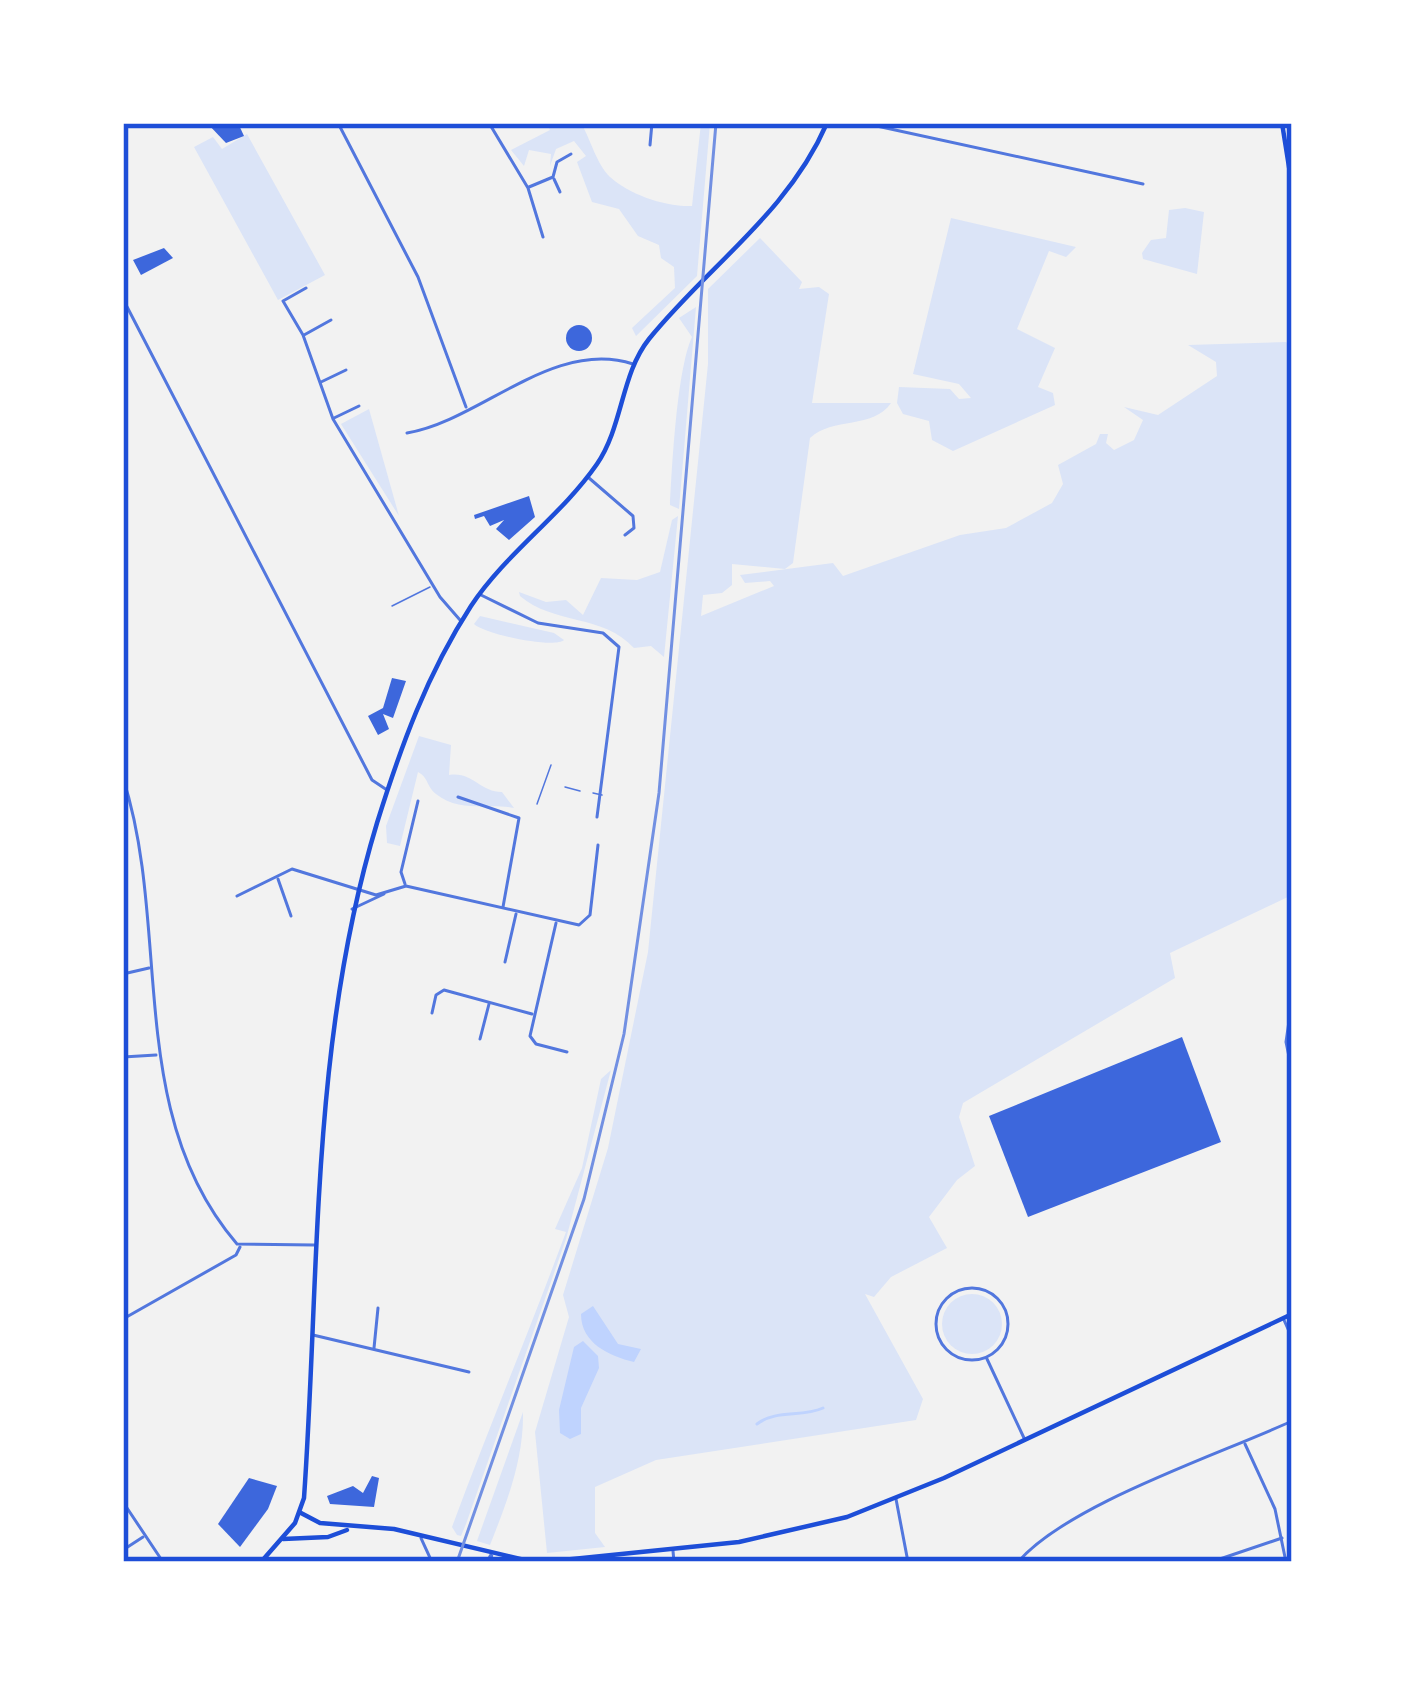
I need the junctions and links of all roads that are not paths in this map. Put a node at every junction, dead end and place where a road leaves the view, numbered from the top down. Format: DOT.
graph roads {
  1 [pos="338,123"];
  2 [pos="489,123"];
  3 [pos="652,123"];
  4 [pos="827,123"];
  5 [pos="863,123"];
  6 [pos="1282,123"];
  7 [pos="650,145"];
  8 [pos="572,154"];
  9 [pos="1290,161"];
  10 [pos="553,177"];
  11 [pos="1143,184"];
  12 [pos="1292,186"];
  13 [pos="528,188"];
  14 [pos="560,192"];
  15 [pos="543,237"];
  16 [pos="306,288"];
  17 [pos="123,299"];
  18 [pos="331,320"];
  19 [pos="303,335"];
  20 [pos="635,365"];
  21 [pos="346,370"];
  22 [pos="320,383"];
  23 [pos="358,406"];
  24 [pos="466,407"];
  25 [pos="333,419"];
  26 [pos="407,433"];
  27 [pos="587,476"];
  28 [pos="625,535"];
  29 [pos="434,585"];
  30 [pos="480,594"];
  31 [pos="392,607"];
  32 [pos="461,621"];
  33 [pos="551,765"];
  34 [pos="123,778"];
  35 [pos="545,780"];
  36 [pos="552,782"];
  37 [pos="566,787"];
  38 [pos="387,790"];
  39 [pos="580,791"];
  40 [pos="593,794"];
  41 [pos="602,795"];
  42 [pos="458,796"];
  43 [pos="418,801"];
  44 [pos="537,804"];
  45 [pos="597,817"];
  46 [pos="598,845"];
  47 [pos="276,876"];
  48 [pos="406,886"];
  49 [pos="357,889"];
  50 [pos="386,893"];
  51 [pos="237,896"];
  52 [pos="352,909"];
  53 [pos="503,909"];
  54 [pos="517,913"];
  55 [pos="290,916"];
  56 [pos="557,921"];
  57 [pos="505,962"];
  58 [pos="151,968"];
  59 [pos="123,974"];
  60 [pos="1292,1001"];
  61 [pos="489,1002"];
  62 [pos="432,1013"];
  63 [pos="534,1014"];
  64 [pos="480,1039"];
  65 [pos="567,1052"];
  66 [pos="158,1054"];
  67 [pos="123,1057"];
  68 [pos="1292,1071"];
  69 [pos="314,1245"];
  70 [pos="241,1246"];
  71 [pos="378,1308"];
  72 [pos="1292,1314"];
  73 [pos="123,1319"];
  74 [pos="1283,1319"];
  75 [pos="311,1335"];
  76 [pos="1292,1338"];
  77 [pos="374,1349"];
  78 [pos="986,1358"];
  79 [pos="469,1372"];
  80 [pos="1292,1420"];
  81 [pos="1025,1439"];
  82 [pos="1245,1442"];
  83 [pos="896,1498"];
  84 [pos="123,1502"];
  85 [pos="301,1513"];
  86 [pos="352,1528"];
  87 [pos="144,1536"];
  88 [pos="422,1536"];
  89 [pos="1283,1538"];
  90 [pos="283,1539"];
  91 [pos="123,1550"];
  92 [pos="673,1551"];
  93 [pos="489,1559"];
  94 [pos="163,1562"];
  95 [pos="261,1562"];
  96 [pos="432,1562"];
  97 [pos="533,1562"];
  98 [pos="543,1562"];
  99 [pos="674,1562"];
  100 [pos="908,1562"];
  101 [pos="1018,1562"];
  102 [pos="1211,1562"];
  103 [pos="1286,1562"];
  1 -- 24 [label="street"];
  2 -- 13 [label="street"];
  3 -- 7 [label="street"];
  4 -- 20 [label="main road"];
  5 -- 11 [label="street"];
  6 -- 9 [label="main road"];
  8 -- 10 [label="street"];
  9 -- 12 [label="main road"];
  10 -- 13 [label="street"];
  10 -- 14 [label="street"];
  13 -- 15 [label="street"];
  16 -- 19 [label="street"];
  17 -- 38 [label="street"];
  18 -- 19 [label="street"];
  19 -- 22 [label="street"];
  20 -- 24 [label="street"];
  20 -- 27 [label="main road"];
  21 -- 22 [label="street"];
  22 -- 25 [label="street"];
  23 -- 25 [label="street"];
  24 -- 26 [label="street"];
  25 -- 29 [label="street"];
  27 -- 28 [label="street"];
  27 -- 30 [label="main road"];
  29 -- 31 [label="lane"];
  29 -- 32 [label="street"];
  30 -- 32 [label="main road"];
  30 -- 41 [label="street"];
  32 -- 38 [label="main road"];
  33 -- 35 [label="lane"];
  34 -- 58 [label="street"];
  35 -- 36 [label="lane"];
  35 -- 44 [label="lane"];
  37 -- 39 [label="lane"];
  38 -- 49 [label="main road"];
  40 -- 41 [label="lane"];
  41 -- 45 [label="street"];
  42 -- 53 [label="street"];
  43 -- 48 [label="street"];
  46 -- 56 [label="street"];
  47 -- 49 [label="street"];
  47 -- 51 [label="street"];
  47 -- 55 [label="street"];
  48 -- 50 [label="street"];
  48 -- 53 [label="street"];
  49 -- 50 [label="street"];
  49 -- 52 [label="main road"];
  50 -- 52 [label="street"];
  52 -- 69 [label="main road"];
  53 -- 54 [label="street"];
  54 -- 56 [label="street"];
  54 -- 57 [label="street"];
  56 -- 63 [label="street"];
  58 -- 59 [label="street"];
  58 -- 66 [label="street"];
  60 -- 68 [label="street"];
  61 -- 62 [label="street"];
  61 -- 63 [label="street"];
  61 -- 64 [label="street"];
  63 -- 65 [label="street"];
  66 -- 67 [label="street"];
  66 -- 70 [label="street"];
  69 -- 70 [label="street"];
  69 -- 75 [label="main road"];
  70 -- 73 [label="street"];
  71 -- 77 [label="street"];
  72 -- 74 [label="main road"];
  74 -- 76 [label="street"];
  74 -- 81 [label="main road"];
  75 -- 77 [label="street"];
  75 -- 85 [label="main road"];
  77 -- 79 [label="street"];
  78 -- 78 [label="street"];
  78 -- 81 [label="street"];
  80 -- 82 [label="street"];
  81 -- 83 [label="main road"];
  82 -- 89 [label="street"];
  82 -- 101 [label="street"];
  83 -- 92 [label="main road"];
  83 -- 100 [label="street"];
  84 -- 87 [label="street"];
  85 -- 86 [label="main road"];
  85 -- 90 [label="main road"];
  86 -- 88 [label="main road"];
  86 -- 90 [label="main road"];
  87 -- 91 [label="street"];
  87 -- 94 [label="street"];
  88 -- 93 [label="main road"];
  88 -- 96 [label="street"];
  89 -- 102 [label="street"];
  89 -- 103 [label="street"];
  90 -- 95 [label="main road"];
  92 -- 98 [label="main road"];
  92 -- 99 [label="street"];
  93 -- 97 [label="main road"];
}
